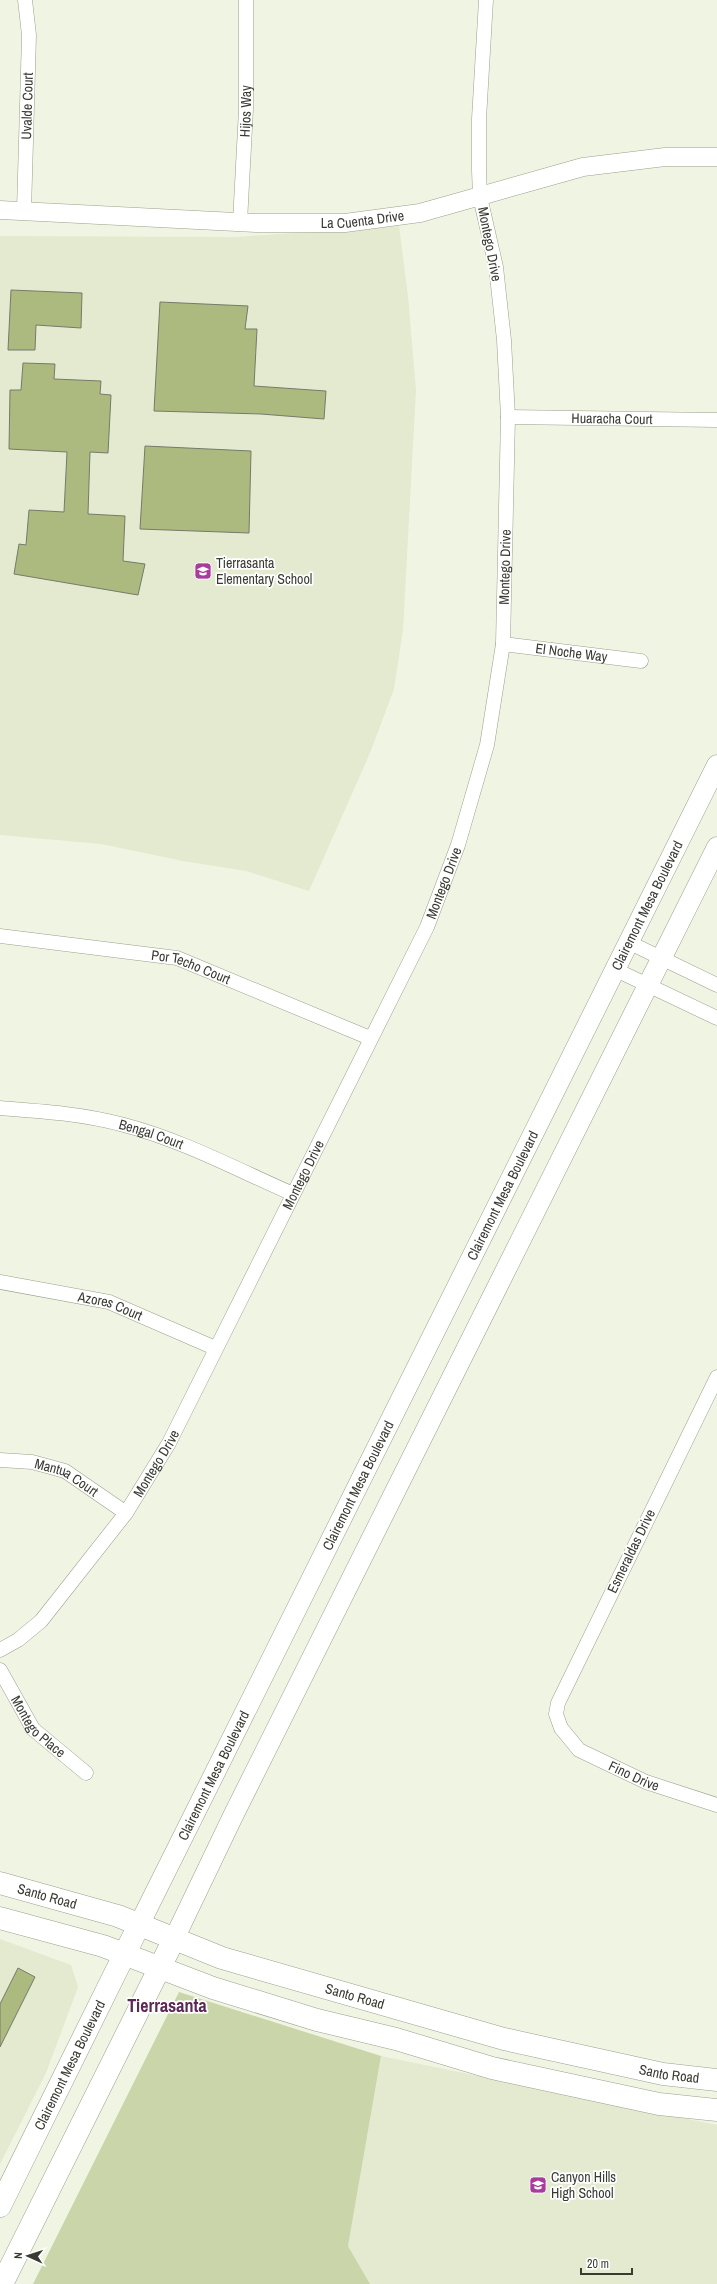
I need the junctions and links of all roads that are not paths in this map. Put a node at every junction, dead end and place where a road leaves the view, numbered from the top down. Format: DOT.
graph roads {
  1 [pos="25,0"];
  2 [pos="246,0"];
  3 [pos="486,0"];
  4 [pos="717,157"];
  5 [pos="480,197"];
  6 [pos="0,210"];
  7 [pos="24,211"];
  8 [pos="240,222"];
  9 [pos="508,417"];
  10 [pos="717,420"];
  11 [pos="503,644"];
  12 [pos="641,661"];
  13 [pos="717,765"];
  14 [pos="717,847"];
  15 [pos="0,936"];
  16 [pos="628,942"];
  17 [pos="662,960"];
  18 [pos="614,969"];
  19 [pos="717,985"];
  20 [pos="649,986"];
  21 [pos="717,1018"];
  22 [pos="370,1038"];
  23 [pos="0,1108"];
  24 [pos="293,1194"];
  25 [pos="0,1282"];
  26 [pos="215,1348"];
  27 [pos="717,1377"];
  28 [pos="0,1460"];
  29 [pos="126,1513"];
  30 [pos="0,1650"];
  31 [pos="0,1670"];
  32 [pos="561,1728"];
  33 [pos="86,1774"];
  34 [pos="717,1805"];
  35 [pos="0,1883"];
  36 [pos="0,1918"];
  37 [pos="139,1925"];
  38 [pos="175,1937"];
  39 [pos="125,1955"];
  40 [pos="160,1968"];
  41 [pos="717,2080"];
  42 [pos="717,2110"];
  43 [pos="0,2206"];
  44 [pos="2,2284"];
  1 -- 7 [label="street, Uvalde Court"];
  2 -- 8 [label="street, Hijos Way"];
  3 -- 5 [label="street, Montego Drive"];
  4 -- 5 [label="street, La Cuenta Drive"];
  5 -- 8 [label="street, La Cuenta Drive"];
  5 -- 9 [label="street, Montego Drive"];
  6 -- 7 [label="street, La Cuenta Drive"];
  7 -- 8 [label="street, La Cuenta Drive"];
  9 -- 10 [label="street, Huaracha Court"];
  9 -- 11 [label="street, Montego Drive"];
  11 -- 12 [label="street, El Noche Way"];
  11 -- 22 [label="street, Montego Drive"];
  13 -- 16 [label="main road, Clairemont Mesa Boulevard"];
  14 -- 17 [label="main road"];
  15 -- 22 [label="street, Por Techo Court"];
  16 -- 17 [label="street"];
  16 -- 18 [label="main road, Clairemont Mesa Boulevard"];
  17 -- 19 [label="street"];
  17 -- 20 [label="main road"];
  18 -- 20 [label="street"];
  18 -- 37 [label="main road, Clairemont Mesa Boulevard"];
  20 -- 21 [label="street"];
  20 -- 38 [label="main road"];
  22 -- 24 [label="street, Montego Drive"];
  23 -- 24 [label="street, Bengal Court"];
  24 -- 26 [label="street, Montego Drive"];
  25 -- 26 [label="street, Azores Court"];
  26 -- 29 [label="street, Montego Drive"];
  27 -- 32 [label="street, Esmeraldas Drive"];
  28 -- 29 [label="street, Mantua Court"];
  29 -- 30 [label="street, Montego Drive"];
  31 -- 33 [label="street, Montego Place"];
  32 -- 34 [label="street, Fino Drive"];
  35 -- 37 [label="main road, Santo Road"];
  36 -- 39 [label="main road"];
  37 -- 38 [label="main road, Santo Road"];
  37 -- 39 [label="main road, Clairemont Mesa Boulevard"];
  38 -- 40 [label="main road"];
  38 -- 41 [label="main road, Santo Road"];
  39 -- 40 [label="main road"];
  39 -- 43 [label="main road, Clairemont Mesa Boulevard"];
  40 -- 42 [label="main road"];
  40 -- 44 [label="main road"];
}
